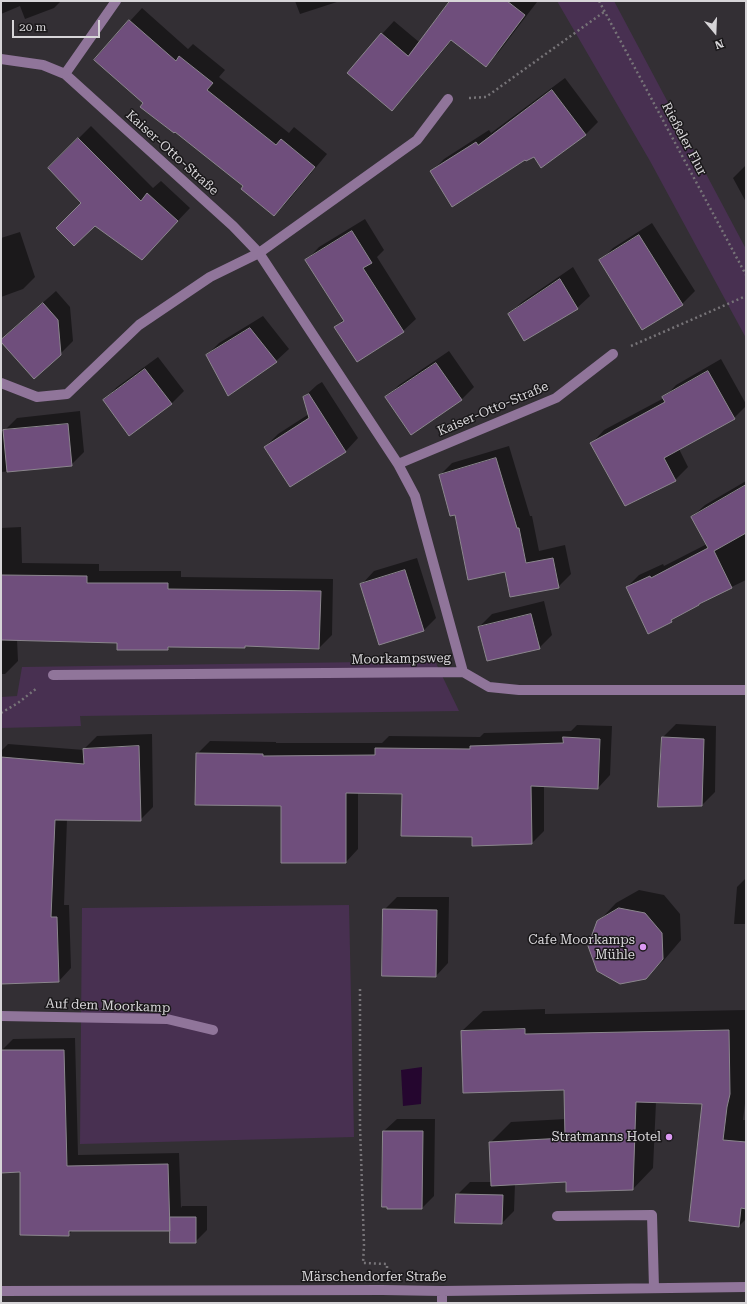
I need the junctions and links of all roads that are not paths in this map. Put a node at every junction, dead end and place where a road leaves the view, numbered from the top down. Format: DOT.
graph roads {
  1 [pos="116,1"];
  2 [pos="1,59"];
  3 [pos="65,74"];
  4 [pos="448,98"];
  5 [pos="259,253"];
  6 [pos="613,354"];
  7 [pos="1,383"];
  8 [pos="398,464"];
  9 [pos="463,672"];
  10 [pos="53,675"];
  11 [pos="746,690"];
  12 [pos="1,1016"];
  13 [pos="213,1030"];
  14 [pos="557,1216"];
  15 [pos="746,1287"];
  16 [pos="654,1288"];
  17 [pos="1,1291"];
  18 [pos="442,1291"];
  19 [pos="442,1303"];
  1 -- 3 [label="street"];
  2 -- 3 [label="street, Kaiser-Otto-Straße"];
  3 -- 5 [label="street, Kaiser-Otto-Straße"];
  4 -- 5 [label="street"];
  5 -- 7 [label="street"];
  5 -- 8 [label="street, Kaiser-Otto-Straße"];
  6 -- 8 [label="street, Kaiser-Otto-Straße"];
  8 -- 9 [label="street, Kaiser-Otto-Straße"];
  9 -- 10 [label="street, Moorkampsweg"];
  9 -- 11 [label="street, Moorkampsweg"];
  12 -- 13 [label="street, Auf dem Moorkamp"];
  14 -- 16 [label="street"];
  15 -- 16 [label="street, Märschendorfer Straße"];
  16 -- 18 [label="street, Märschendorfer Straße"];
  17 -- 18 [label="street, Märschendorfer Straße"];
  18 -- 19 [label="street"];
}
